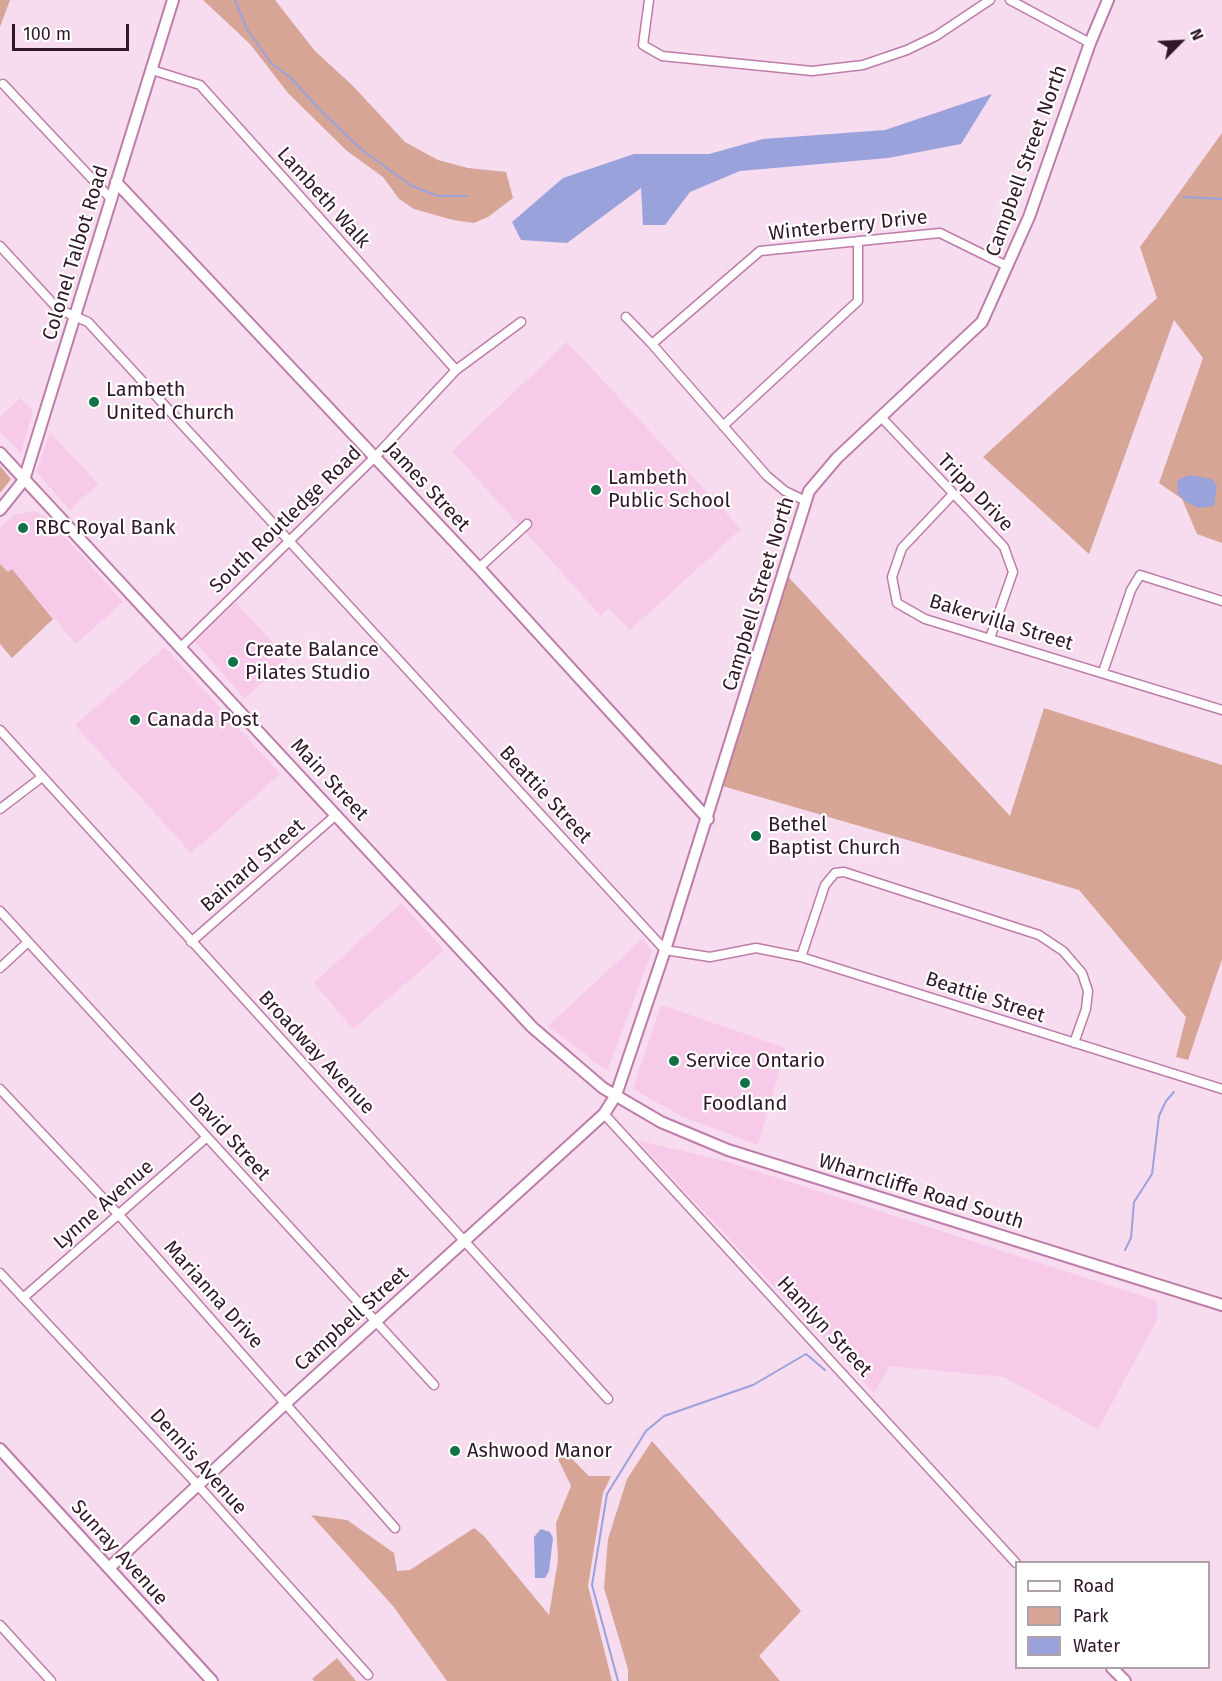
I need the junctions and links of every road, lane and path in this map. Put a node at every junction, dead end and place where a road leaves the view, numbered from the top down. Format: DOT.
graph roads {
  1 [pos="173,0"];
  2 [pos="648,0"];
  3 [pos="990,0"];
  4 [pos="1010,0"];
  5 [pos="1108,0"];
  6 [pos="1090,43"];
  7 [pos="152,70"];
  8 [pos="3,84"];
  9 [pos="116,182"];
  10 [pos="111,199"];
  11 [pos="858,241"];
  12 [pos="0,246"];
  13 [pos="1007,266"];
  14 [pos="74,317"];
  15 [pos="626,317"];
  16 [pos="521,322"];
  17 [pos="652,344"];
  18 [pos="456,370"];
  19 [pos="881,417"];
  20 [pos="723,426"];
  21 [pos="0,453"];
  22 [pos="374,458"];
  23 [pos="24,480"];
  24 [pos="953,494"];
  25 [pos="806,501"];
  26 [pos="0,510"];
  27 [pos="527,524"];
  28 [pos="288,541"];
  29 [pos="479,568"];
  30 [pos="1222,601"];
  31 [pos="990,638"];
  32 [pos="181,647"];
  33 [pos="1103,672"];
  34 [pos="1222,710"];
  35 [pos="0,730"];
  36 [pos="42,777"];
  37 [pos="0,809"];
  38 [pos="336,815"];
  39 [pos="708,819"];
  40 [pos="0,911"];
  41 [pos="28,942"];
  42 [pos="191,942"];
  43 [pos="665,950"];
  44 [pos="801,957"];
  45 [pos="0,969"];
  46 [pos="1074,1043"];
  47 [pos="0,1089"];
  48 [pos="1222,1089"];
  49 [pos="616,1095"];
  50 [pos="604,1114"];
  51 [pos="207,1137"];
  52 [pos="119,1215"];
  53 [pos="467,1242"];
  54 [pos="0,1273"];
  55 [pos="23,1298"];
  56 [pos="1222,1305"];
  57 [pos="376,1322"];
  58 [pos="434,1384"];
  59 [pos="608,1399"];
  60 [pos="286,1403"];
  61 [pos="0,1449"];
  62 [pos="199,1487"];
  63 [pos="395,1528"];
  64 [pos="1015,1561"];
  65 [pos="109,1568"];
  66 [pos="0,1625"];
  67 [pos="1113,1669"];
  68 [pos="368,1674"];
  69 [pos="51,1681"];
  70 [pos="212,1681"];
  71 [pos="1125,1681"];
  1 -- 7 [label="street, Colonel Talbot Road"];
  2 -- 3 [label="street"];
  4 -- 6 [label="street"];
  5 -- 6 [label="street, Campbell Street North"];
  6 -- 13 [label="street, Campbell Street North"];
  7 -- 9 [label="street, Colonel Talbot Road"];
  7 -- 18 [label="street, Lambeth Walk"];
  8 -- 10 [label="street"];
  9 -- 10 [label="street, Colonel Talbot Road"];
  9 -- 22 [label="street, James Street"];
  10 -- 14 [label="street, Colonel Talbot Road"];
  11 -- 13 [label="street, Winterberry Drive"];
  11 -- 17 [label="street, Winterberry Drive"];
  11 -- 20 [label="street"];
  12 -- 14 [label="street, Beattie Street"];
  13 -- 19 [label="street, Campbell Street North"];
  14 -- 23 [label="street, Colonel Talbot Road"];
  14 -- 28 [label="street, Beattie Street"];
  15 -- 17 [label="street"];
  16 -- 18 [label="street, South Routledge Road"];
  17 -- 20 [label="street"];
  18 -- 22 [label="street, South Routledge Road"];
  19 -- 24 [label="street, Tripp Drive"];
  19 -- 25 [label="street, Campbell Street North"];
  20 -- 25 [label="street"];
  21 -- 23 [label="street, Main Street"];
  22 -- 28 [label="street, South Routledge Road"];
  22 -- 29 [label="street, James Street"];
  23 -- 26 [label="street, Colonel Talbot Road"];
  23 -- 32 [label="street, Main Street"];
  24 -- 31 [label="street, Tripp Drive"];
  24 -- 31 [label="street, Bakervilla Street"];
  25 -- 39 [label="street, Campbell Street North"];
  27 -- 29 [label="street"];
  28 -- 32 [label="street, South Routledge Road"];
  28 -- 43 [label="street, Beattie Street"];
  29 -- 39 [label="street, James Street"];
  30 -- 33 [label="street"];
  31 -- 33 [label="street, Bakervilla Street"];
  32 -- 38 [label="street, Main Street"];
  33 -- 34 [label="street, Bakervilla Street"];
  35 -- 36 [label="street, Broadway Avenue"];
  36 -- 37 [label="street"];
  36 -- 42 [label="street, Broadway Avenue"];
  38 -- 42 [label="street, Bainard Street"];
  38 -- 49 [label="street, Main Street"];
  39 -- 43 [label="street, Campbell Street North"];
  40 -- 41 [label="street, David Street"];
  41 -- 45 [label="street"];
  41 -- 51 [label="street, David Street"];
  42 -- 53 [label="street, Broadway Avenue"];
  43 -- 44 [label="street, Beattie Street"];
  43 -- 49 [label="street, Campbell Street North"];
  44 -- 46 [label="street, Beattie Street"];
  44 -- 46 [label="street"];
  46 -- 48 [label="street, Beattie Street"];
  47 -- 52 [label="street, Marianna Drive"];
  49 -- 50 [label="street, Campbell Street"];
  49 -- 56 [label="street, Wharncliffe Road South"];
  50 -- 53 [label="street, Campbell Street"];
  50 -- 64 [label="street, Hamlyn Street"];
  51 -- 52 [label="street, Lynne Avenue"];
  51 -- 57 [label="street, David Street"];
  52 -- 55 [label="street, Lynne Avenue"];
  52 -- 60 [label="street, Marianna Drive"];
  53 -- 57 [label="street, Campbell Street"];
  53 -- 59 [label="street, Broadway Avenue"];
  54 -- 55 [label="street, Dennis Avenue"];
  55 -- 62 [label="street, Dennis Avenue"];
  57 -- 58 [label="street, David Street"];
  57 -- 60 [label="street, Campbell Street"];
  60 -- 62 [label="street, Campbell Street"];
  60 -- 63 [label="street, Marianna Drive"];
  61 -- 65 [label="street, Sunray Avenue"];
  62 -- 65 [label="street, Campbell Street"];
  62 -- 68 [label="street, Dennis Avenue"];
  65 -- 70 [label="street, Sunray Avenue"];
  66 -- 69 [label="street"];
  67 -- 71 [label="street"];
}
